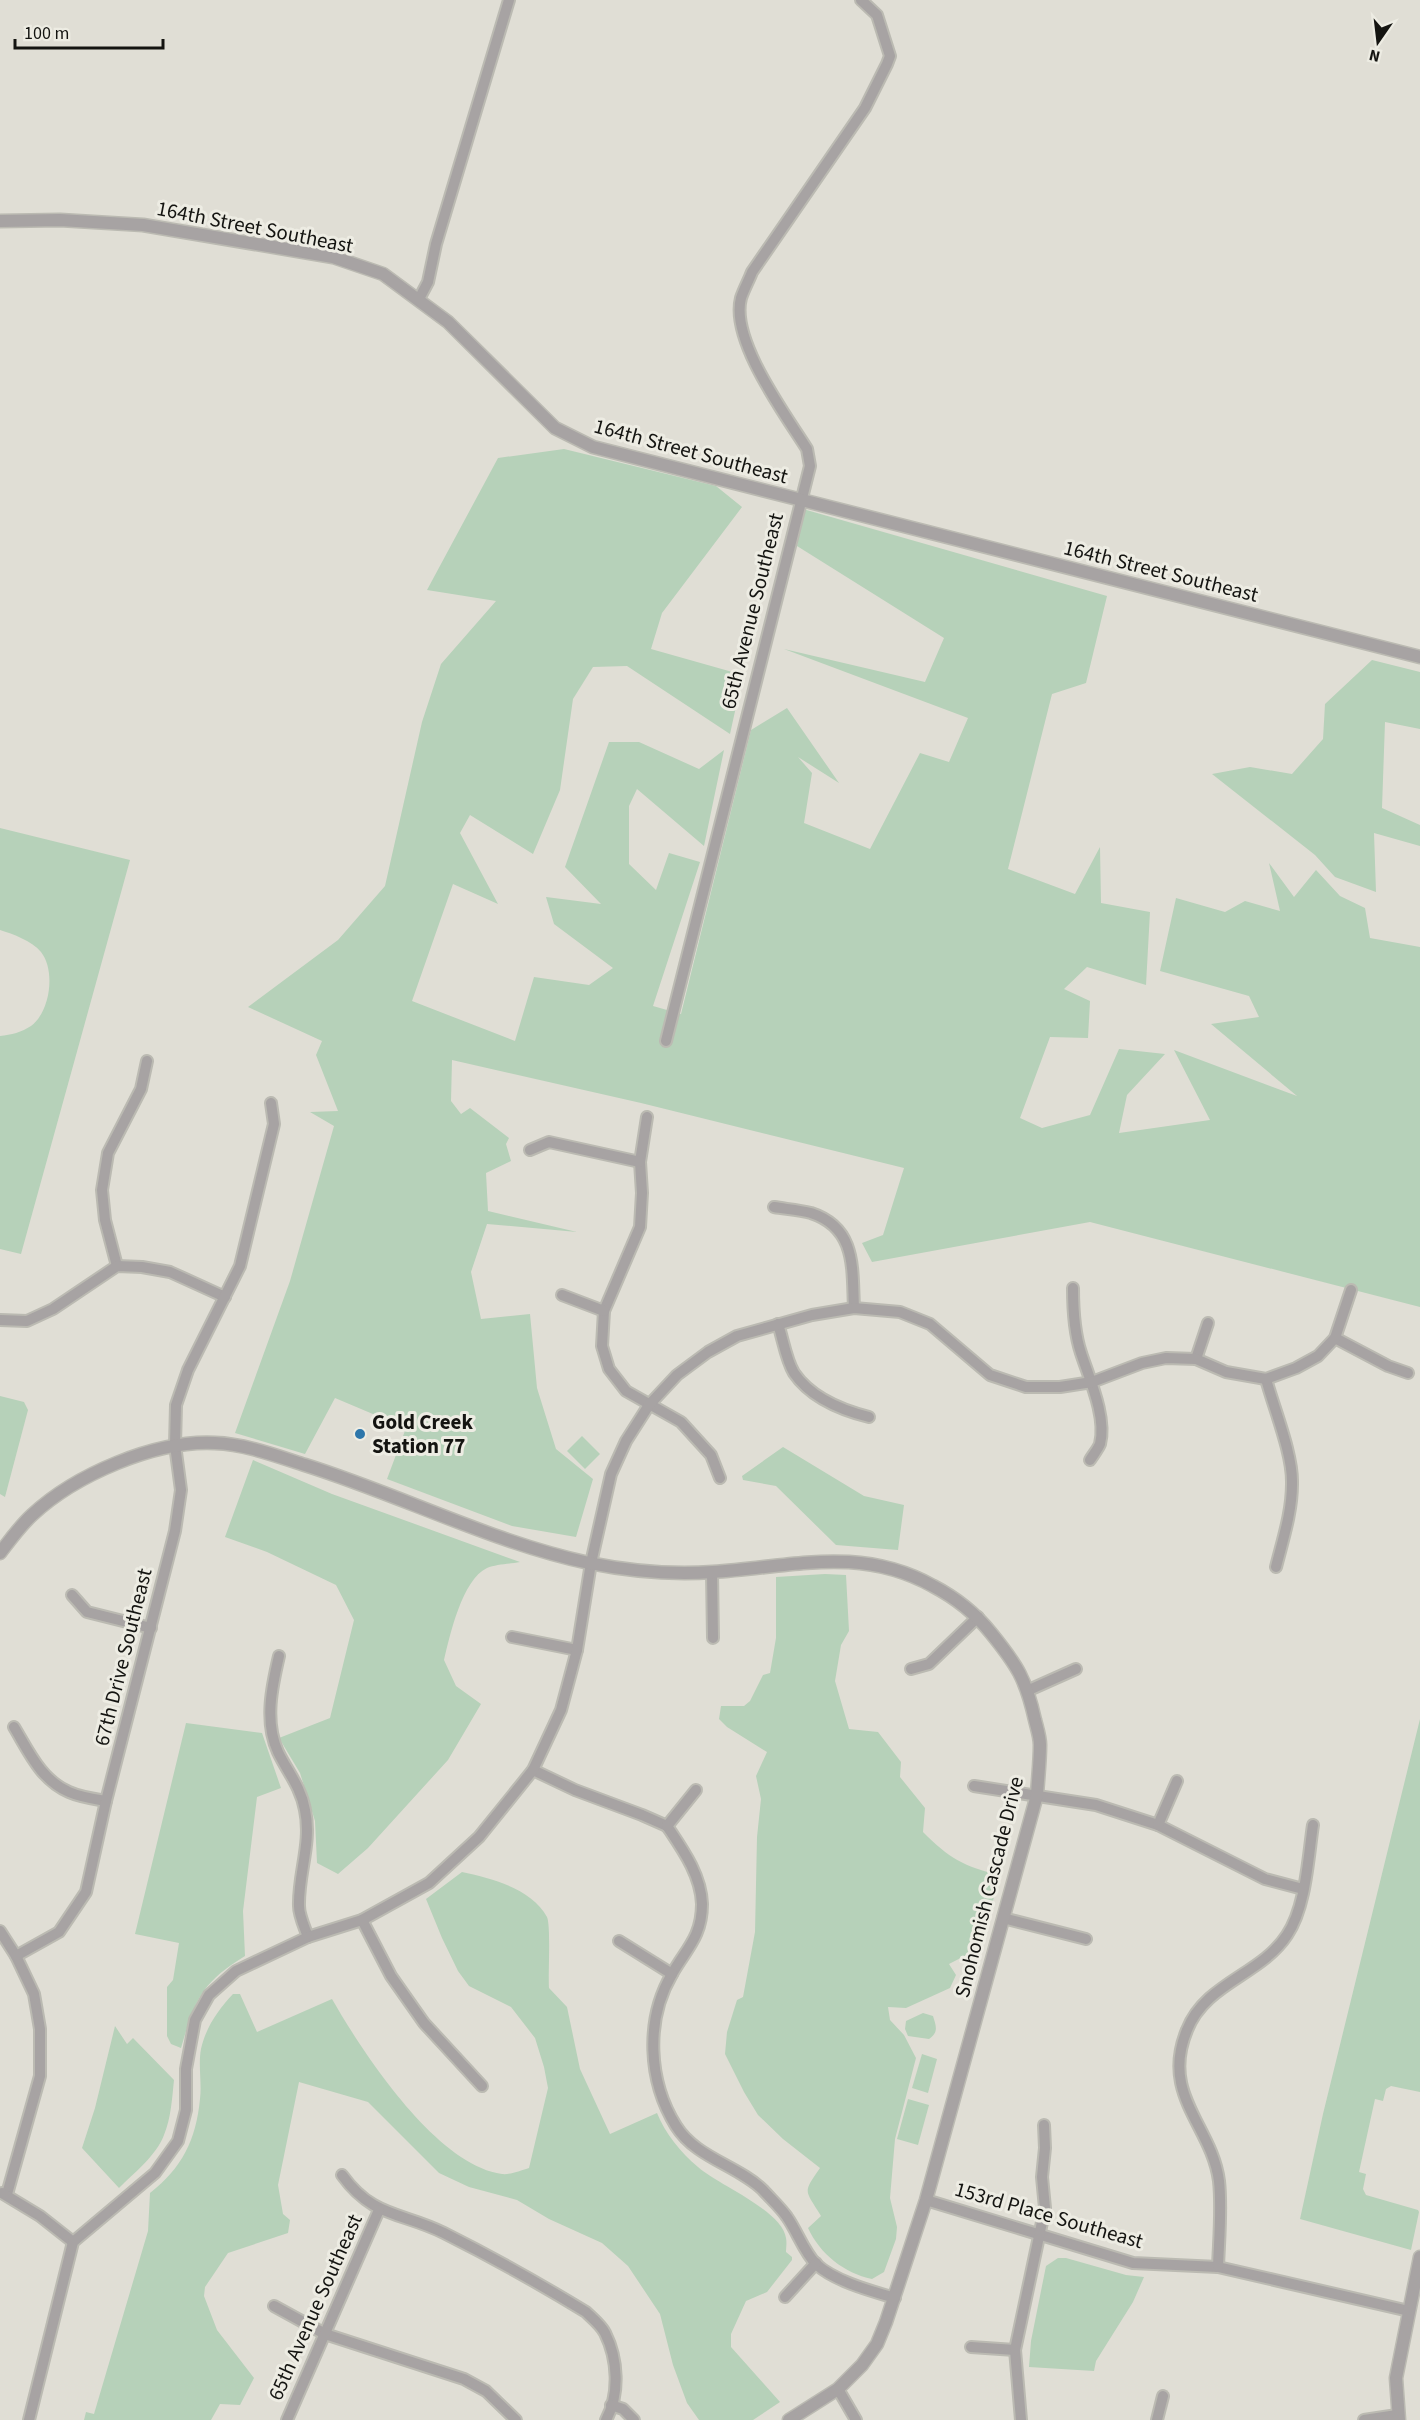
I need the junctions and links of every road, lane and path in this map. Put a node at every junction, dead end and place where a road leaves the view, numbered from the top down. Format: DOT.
graph roads {
  1 [pos="508,0"];
  2 [pos="861,0"];
  3 [pos="0,221"];
  4 [pos="419,299"];
  5 [pos="800,501"];
  6 [pos="1420,657"];
  7 [pos="666,1041"];
  8 [pos="147,1061"];
  9 [pos="271,1102"];
  10 [pos="647,1117"];
  11 [pos="530,1150"];
  12 [pos="640,1162"];
  13 [pos="774,1207"];
  14 [pos="117,1266"];
  15 [pos="1072,1288"];
  16 [pos="1351,1290"];
  17 [pos="562,1295"];
  18 [pos="225,1297"];
  19 [pos="854,1308"];
  20 [pos="604,1311"];
  21 [pos="0,1320"];
  22 [pos="1208,1323"];
  23 [pos="778,1324"];
  24 [pos="1335,1338"];
  25 [pos="1196,1359"];
  26 [pos="1408,1373"];
  27 [pos="1266,1379"];
  28 [pos="1092,1382"];
  29 [pos="649,1405"];
  30 [pos="869,1417"];
  31 [pos="175,1445"];
  32 [pos="1090,1460"];
  33 [pos="720,1478"];
  34 [pos="0,1553"];
  35 [pos="591,1563"];
  36 [pos="1276,1567"];
  37 [pos="712,1572"];
  38 [pos="72,1595"];
  39 [pos="978,1617"];
  40 [pos="151,1628"];
  41 [pos="512,1637"];
  42 [pos="713,1638"];
  43 [pos="577,1650"];
  44 [pos="279,1656"];
  45 [pos="911,1669"];
  46 [pos="1076,1669"];
  47 [pos="1029,1690"];
  48 [pos="14,1727"];
  49 [pos="533,1770"];
  50 [pos="1177,1781"];
  51 [pos="974,1786"];
  52 [pos="696,1790"];
  53 [pos="1037,1795"];
  54 [pos="106,1801"];
  55 [pos="1158,1825"];
  56 [pos="1313,1825"];
  57 [pos="667,1826"];
  58 [pos="1302,1889"];
  59 [pos="1003,1918"];
  60 [pos="362,1920"];
  61 [pos="0,1931"];
  62 [pos="308,1937"];
  63 [pos="1086,1939"];
  64 [pos="619,1941"];
  65 [pos="16,1956"];
  66 [pos="672,1974"];
  67 [pos="482,2086"];
  68 [pos="1044,2125"];
  69 [pos="342,2175"];
  70 [pos="3,2193"];
  71 [pos="926,2200"];
  72 [pos="379,2210"];
  73 [pos="1041,2236"];
  74 [pos="73,2242"];
  75 [pos="1420,2257"];
  76 [pos="816,2263"];
  77 [pos="1218,2267"];
  78 [pos="785,2297"];
  79 [pos="895,2298"];
  80 [pos="274,2306"];
  81 [pos="1409,2311"];
  82 [pos="325,2334"];
  83 [pos="971,2348"];
  84 [pos="1015,2350"];
  85 [pos="838,2389"];
  86 [pos="1163,2396"];
  87 [pos="611,2405"];
  88 [pos="1398,2418"];
  89 [pos="29,2420"];
  90 [pos="287,2420"];
  91 [pos="516,2420"];
  92 [pos="606,2420"];
  93 [pos="634,2420"];
  94 [pos="789,2420"];
  95 [pos="856,2420"];
  96 [pos="1021,2420"];
  97 [pos="1157,2420"];
  98 [pos="1364,2420"];
  1 -- 4 [label="street"];
  2 -- 5 [label="street, 65th Avenue Southeast"];
  3 -- 4 [label="street, 164th Street Southeast"];
  4 -- 5 [label="street, 164th Street Southeast"];
  5 -- 6 [label="street, 164th Street Southeast"];
  5 -- 7 [label="street, 65th Avenue Southeast"];
  8 -- 14 [label="street"];
  9 -- 18 [label="street, 67th Drive Southeast"];
  10 -- 12 [label="street"];
  11 -- 12 [label="street"];
  12 -- 20 [label="street"];
  13 -- 19 [label="street"];
  14 -- 18 [label="street"];
  14 -- 21 [label="street"];
  15 -- 28 [label="street"];
  16 -- 24 [label="street"];
  17 -- 20 [label="street"];
  18 -- 31 [label="street, 67th Drive Southeast"];
  19 -- 23 [label="street"];
  19 -- 28 [label="street"];
  20 -- 29 [label="street"];
  22 -- 25 [label="street"];
  23 -- 29 [label="street"];
  23 -- 30 [label="street"];
  24 -- 26 [label="street"];
  24 -- 27 [label="street"];
  25 -- 27 [label="street"];
  25 -- 28 [label="street"];
  27 -- 36 [label="street"];
  28 -- 32 [label="street"];
  29 -- 33 [label="street"];
  29 -- 35 [label="street"];
  31 -- 34 [label="street, Snohomish Cascade Drive"];
  31 -- 35 [label="street, Snohomish Cascade Drive"];
  31 -- 40 [label="street, 67th Drive Southeast"];
  35 -- 37 [label="street, Snohomish Cascade Drive"];
  35 -- 43 [label="street"];
  37 -- 39 [label="street, Snohomish Cascade Drive"];
  37 -- 42 [label="street"];
  38 -- 40 [label="street"];
  39 -- 45 [label="street"];
  39 -- 47 [label="street, Snohomish Cascade Drive"];
  40 -- 54 [label="street, 67th Drive Southeast"];
  41 -- 43 [label="street"];
  43 -- 49 [label="street"];
  44 -- 62 [label="street"];
  46 -- 47 [label="street"];
  47 -- 53 [label="street, Snohomish Cascade Drive"];
  48 -- 54 [label="street"];
  49 -- 57 [label="street"];
  49 -- 60 [label="street"];
  50 -- 55 [label="street"];
  51 -- 53 [label="street"];
  52 -- 57 [label="street"];
  53 -- 55 [label="street"];
  53 -- 59 [label="street, Snohomish Cascade Drive"];
  54 -- 65 [label="street, 67th Drive Southeast"];
  55 -- 58 [label="street"];
  56 -- 58 [label="street"];
  57 -- 66 [label="street"];
  58 -- 77 [label="street"];
  59 -- 63 [label="street"];
  59 -- 71 [label="street, Snohomish Cascade Drive"];
  60 -- 62 [label="street"];
  60 -- 67 [label="street"];
  61 -- 65 [label="street"];
  62 -- 74 [label="street"];
  64 -- 66 [label="street"];
  65 -- 70 [label="street"];
  66 -- 76 [label="street"];
  68 -- 73 [label="street"];
  69 -- 72 [label="street"];
  70 -- 74 [label="street"];
  71 -- 73 [label="street, 153rd Place Southeast"];
  71 -- 79 [label="street, Snohomish Cascade Drive"];
  72 -- 82 [label="street, 65th Avenue Southeast"];
  72 -- 87 [label="street"];
  73 -- 77 [label="street, 153rd Place Southeast"];
  73 -- 84 [label="street"];
  74 -- 89 [label="street"];
  75 -- 81 [label="street"];
  76 -- 78 [label="street"];
  76 -- 79 [label="street"];
  77 -- 81 [label="street, 153rd Place Southeast"];
  79 -- 85 [label="street, Snohomish Cascade Drive"];
  80 -- 82 [label="street"];
  81 -- 88 [label="street"];
  82 -- 90 [label="street, 65th Avenue Southeast"];
  82 -- 91 [label="street"];
  83 -- 84 [label="street"];
  84 -- 96 [label="street"];
  85 -- 94 [label="street, Snohomish Cascade Drive"];
  85 -- 95 [label="street"];
  86 -- 97 [label="street"];
  87 -- 92 [label="street"];
  87 -- 93 [label="street"];
  88 -- 98 [label="street"];
}
